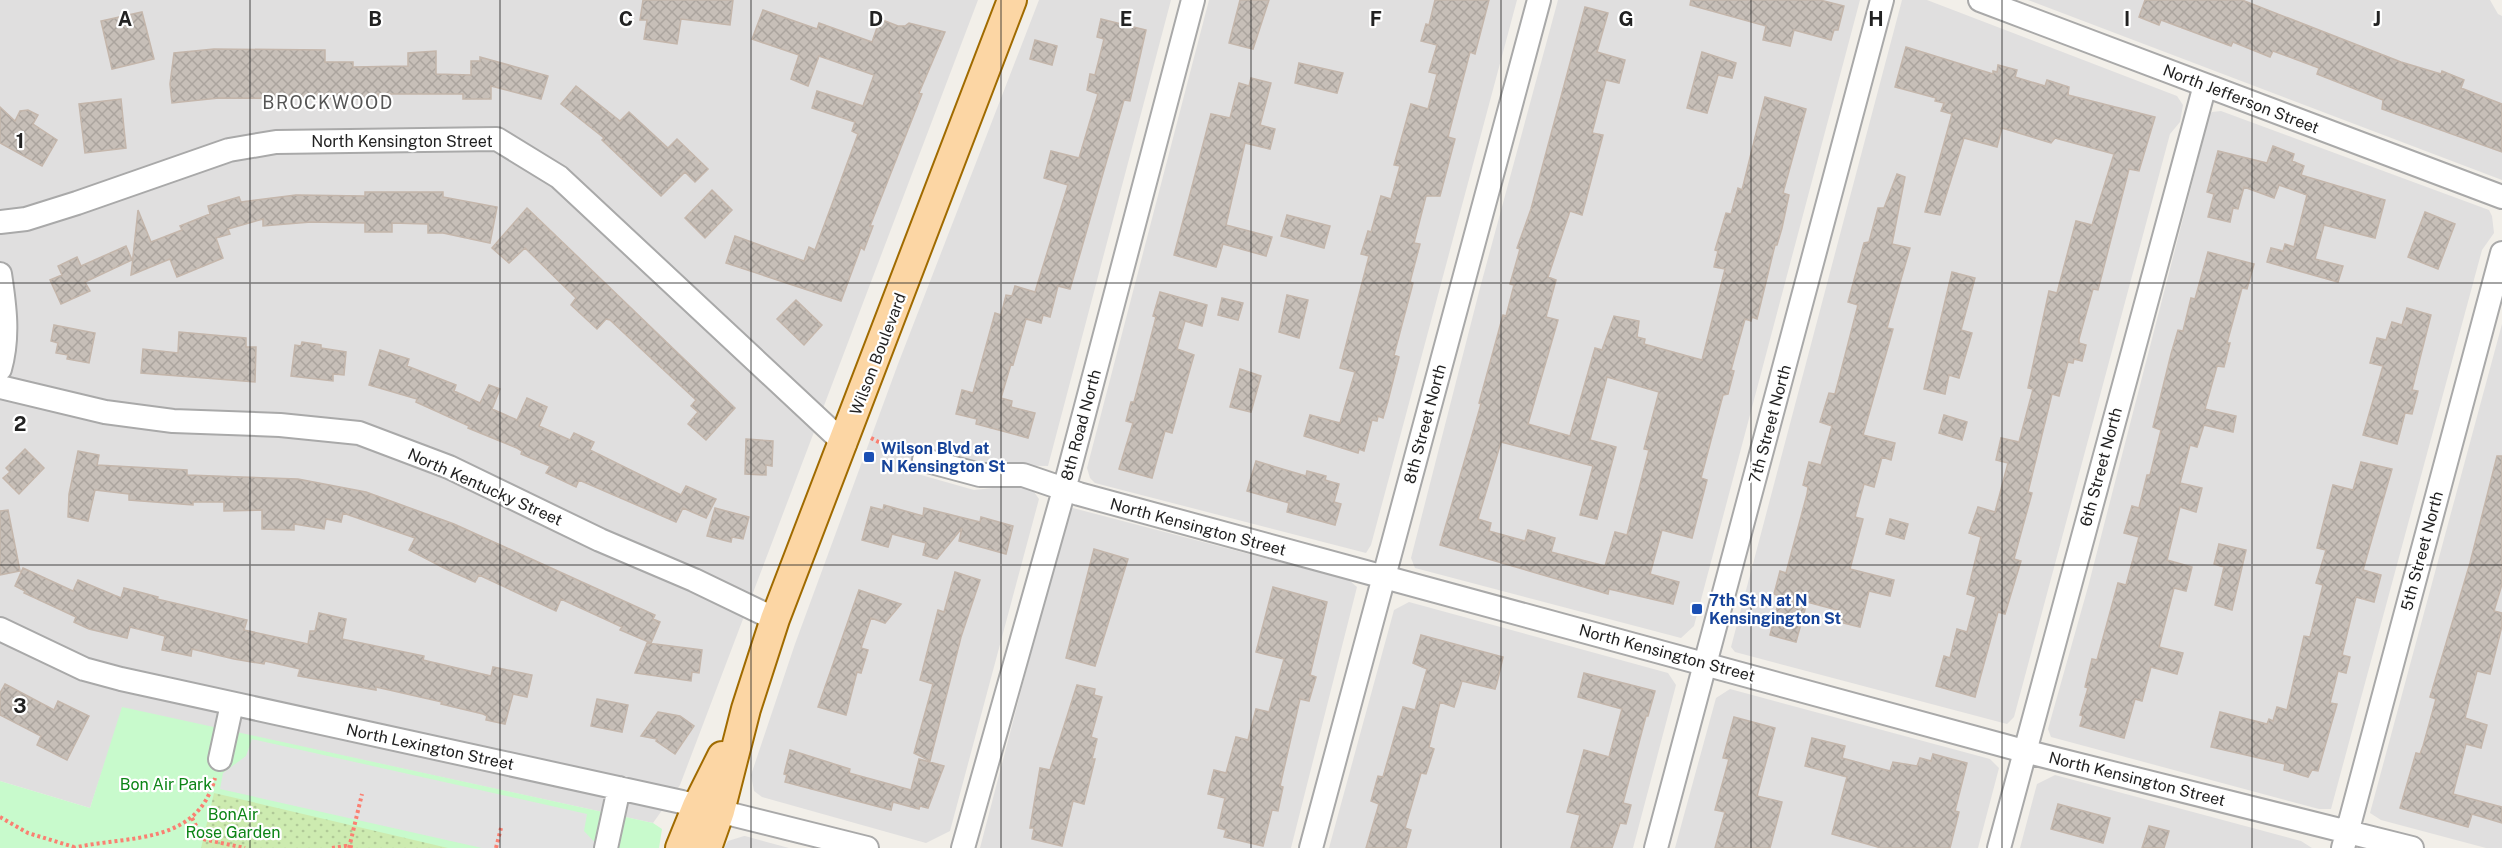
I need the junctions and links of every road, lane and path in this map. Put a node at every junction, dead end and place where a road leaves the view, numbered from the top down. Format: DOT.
graph roads {
  1 [pos="1193,0"];
  2 [pos="1539,0"];
  3 [pos="1882,0"];
  4 [pos="1980,0"];
  5 [pos="1008,1"];
  6 [pos="2205,86"];
  7 [pos="2502,196"];
  8 [pos="0,222"];
  9 [pos="2502,253"];
  10 [pos="0,274"];
  11 [pos="0,369"];
  12 [pos="0,387"];
  13 [pos="858,441"];
  14 [pos="892,449"];
  15 [pos="924,460"];
  16 [pos="1064,490"];
  17 [pos="1383,578"];
  18 [pos="775,619"];
  19 [pos="0,629"];
  20 [pos="1707,663"];
  21 [pos="232,704"];
  22 [pos="2024,751"];
  23 [pos="220,759"];
  24 [pos="619,788"];
  25 [pos="362,794"];
  26 [pos="709,808"];
  27 [pos="0,817"];
  28 [pos="192,818"];
  29 [pos="501,828"];
  30 [pos="2345,839"];
  31 [pos="351,847"];
  32 [pos="74,848"];
  33 [pos="245,848"];
  34 [pos="332,848"];
  35 [pos="496,848"];
  36 [pos="606,848"];
  37 [pos="680,848"];
  38 [pos="707,848"];
  39 [pos="867,848"];
  40 [pos="963,848"];
  41 [pos="1311,848"];
  42 [pos="1656,848"];
  43 [pos="1999,848"];
  44 [pos="2412,848"];
  1 -- 16 [label="street, 8th Road North"];
  2 -- 17 [label="street, 8th Street North"];
  3 -- 20 [label="street, 7th Street North"];
  4 -- 6 [label="street, North Jefferson Street"];
  5 -- 13 [label="main road, Wilson Boulevard"];
  6 -- 7 [label="street, North Jefferson Street"];
  6 -- 22 [label="street, 6th Street North"];
  8 -- 13 [label="street, North Kensington Street"];
  9 -- 30 [label="street, 5th Street North"];
  10 -- 11 [label="street"];
  12 -- 18 [label="street, North Kentucky Street"];
  13 -- 14 [label="path"];
  13 -- 18 [label="main road, Wilson Boulevard"];
  15 -- 16 [label="street, North Kensington Street"];
  16 -- 17 [label="street, North Kensington Street"];
  16 -- 40 [label="street, 8th Road North"];
  17 -- 20 [label="street, North Kensington Street"];
  17 -- 41 [label="street, 8th Street North"];
  18 -- 26 [label="main road, Wilson Boulevard"];
  19 -- 21 [label="street, North Lexington Street"];
  20 -- 22 [label="street, North Kensington Street"];
  20 -- 42 [label="street, 7th Street North"];
  21 -- 23 [label="street"];
  21 -- 24 [label="street, North Lexington Street"];
  22 -- 30 [label="street, North Kensington Street"];
  22 -- 43 [label="street, 6th Street North"];
  23 -- 28 [label="path"];
  24 -- 26 [label="street, North Lexington Street"];
  24 -- 36 [label="street"];
  25 -- 31 [label="path"];
  26 -- 37 [label="main road, Wilson Boulevard"];
  26 -- 38 [label="main road, Wilson Boulevard"];
  26 -- 39 [label="street, North Lexington Street"];
  27 -- 32 [label="path"];
  28 -- 32 [label="path"];
  28 -- 33 [label="path"];
  29 -- 35 [label="path"];
  30 -- 44 [label="street, North Kensington Street"];
  31 -- 34 [label="path"];
}
